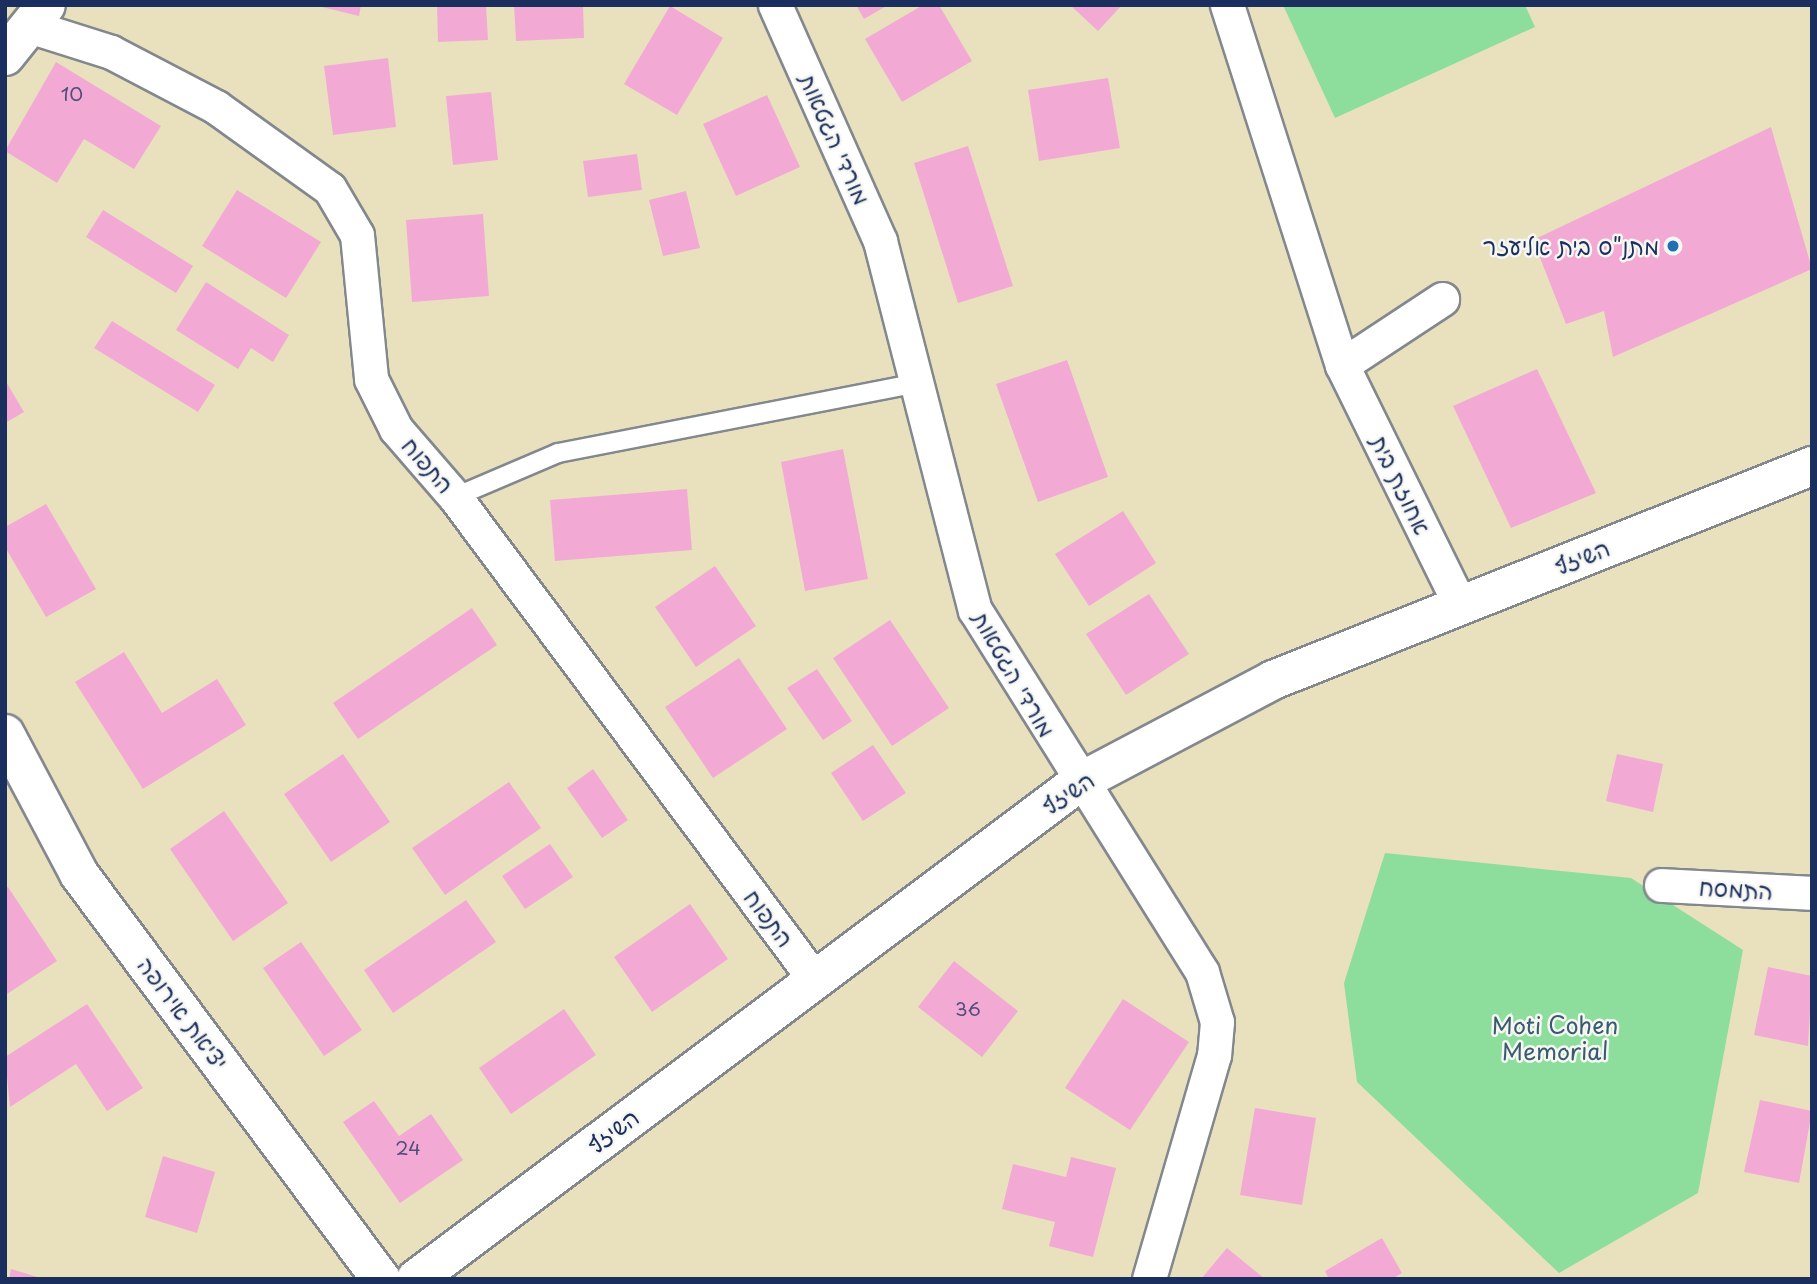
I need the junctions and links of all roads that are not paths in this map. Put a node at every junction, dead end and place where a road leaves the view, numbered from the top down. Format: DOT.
graph roads {
  1 [pos="775,5"];
  2 [pos="1227,5"];
  3 [pos="39,16"];
  4 [pos="5,56"];
  5 [pos="1442,299"];
  6 [pos="1342,365"];
  7 [pos="917,383"];
  8 [pos="1812,466"];
  9 [pos="455,497"];
  10 [pos="1460,605"];
  11 [pos="5,734"];
  12 [pos="1078,783"];
  13 [pos="1661,885"];
  14 [pos="1812,893"];
  15 [pos="815,980"];
  16 [pos="381,1279"];
  17 [pos="416,1279"];
  18 [pos="1149,1279"];
  1 -- 7 [label="street, מורדי הגטאות"];
  2 -- 6 [label="street, אחוזת בית"];
  3 -- 4 [label="street"];
  3 -- 9 [label="street, התפוח"];
  5 -- 6 [label="street"];
  6 -- 10 [label="street, אחוזת בית"];
  7 -- 9 [label="lane"];
  7 -- 12 [label="street, מורדי הגטאות"];
  8 -- 10 [label="street, השיזף"];
  9 -- 15 [label="street, התפוח"];
  10 -- 12 [label="street, השיזף"];
  11 -- 16 [label="street, יציאת אירופה"];
  12 -- 15 [label="street, השיזף"];
  12 -- 18 [label="street, מורדי הגטאות"];
  13 -- 14 [label="street, התמסח"];
  15 -- 17 [label="street, השיזף"];
}
